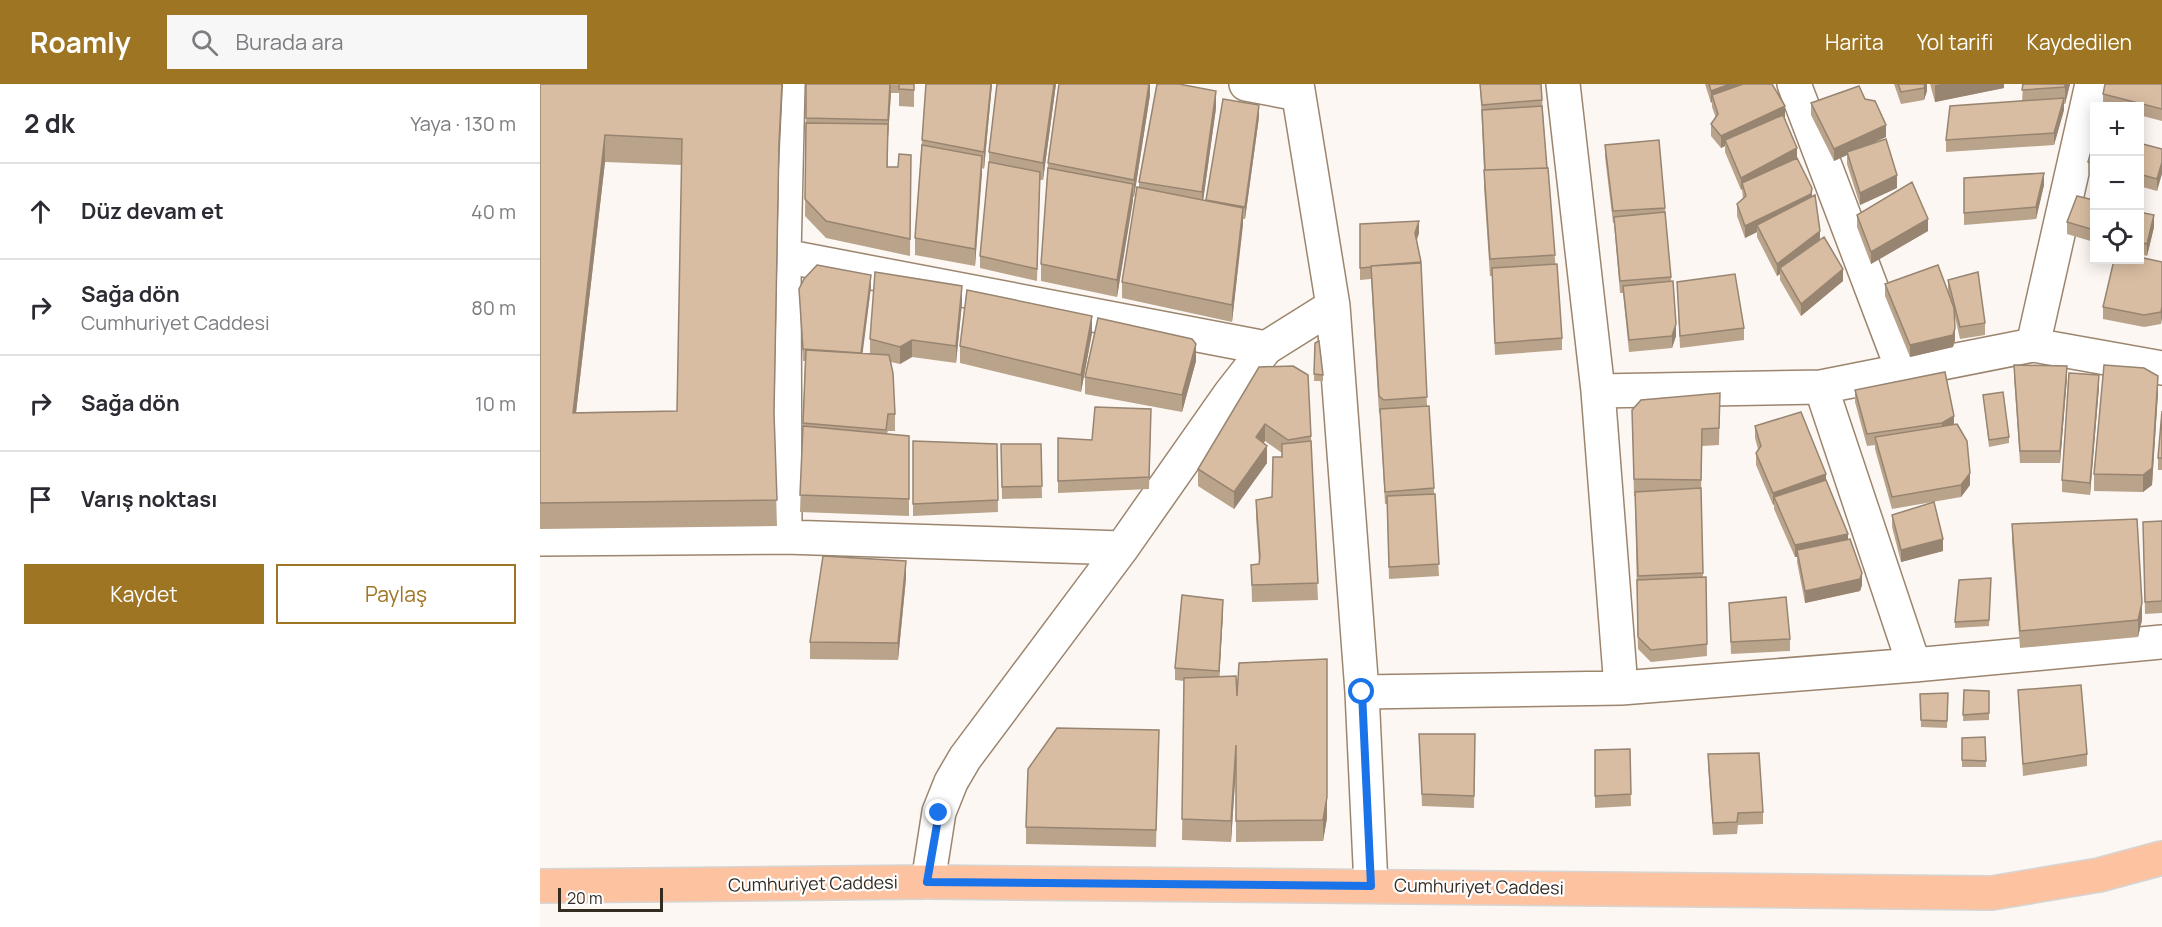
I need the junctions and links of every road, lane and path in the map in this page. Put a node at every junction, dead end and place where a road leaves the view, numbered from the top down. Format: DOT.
graph roads {
  1 [pos="788,84"];
  2 [pos="1246,84"];
  3 [pos="1563,84"];
  4 [pos="1794,84"];
  5 [pos="2092,84"];
  6 [pos="1298,89"];
  7 [pos="784,256"];
  8 [pos="1333,306"];
  9 [pos="2033,345"];
  10 [pos="1266,348"];
  11 [pos="2162,368"];
  12 [pos="1903,371"];
  13 [pos="1821,387"];
  14 [pos="1598,391"];
  15 [pos="785,537"];
  16 [pos="540,539"];
  17 [pos="1122,548"];
  18 [pos="2162,642"];
  19 [pos="1914,664"];
  20 [pos="1621,688"];
  21 [pos="1362,692"];
  22 [pos="2162,858"];
  23 [pos="927,882"];
  24 [pos="540,886"];
  25 [pos="1371,886"];
  1 -- 7 [label="street"];
  2 -- 6 [label="street"];
  3 -- 14 [label="street"];
  4 -- 12 [label="street"];
  5 -- 9 [label="street"];
  6 -- 8 [label="street"];
  7 -- 10 [label="street"];
  7 -- 15 [label="street"];
  8 -- 10 [label="street"];
  8 -- 21 [label="street"];
  9 -- 11 [label="street"];
  9 -- 12 [label="street"];
  10 -- 17 [label="street"];
  12 -- 13 [label="street"];
  13 -- 14 [label="street"];
  13 -- 19 [label="street"];
  14 -- 20 [label="street"];
  15 -- 16 [label="street"];
  15 -- 17 [label="street"];
  17 -- 23 [label="street"];
  18 -- 19 [label="street"];
  19 -- 20 [label="street"];
  20 -- 21 [label="street"];
  21 -- 25 [label="street"];
  22 -- 25 [label="main road, Cumhuriyet Caddesi"];
  23 -- 24 [label="main road, Cumhuriyet Caddesi"];
  23 -- 25 [label="main road, Cumhuriyet Caddesi"];
}
